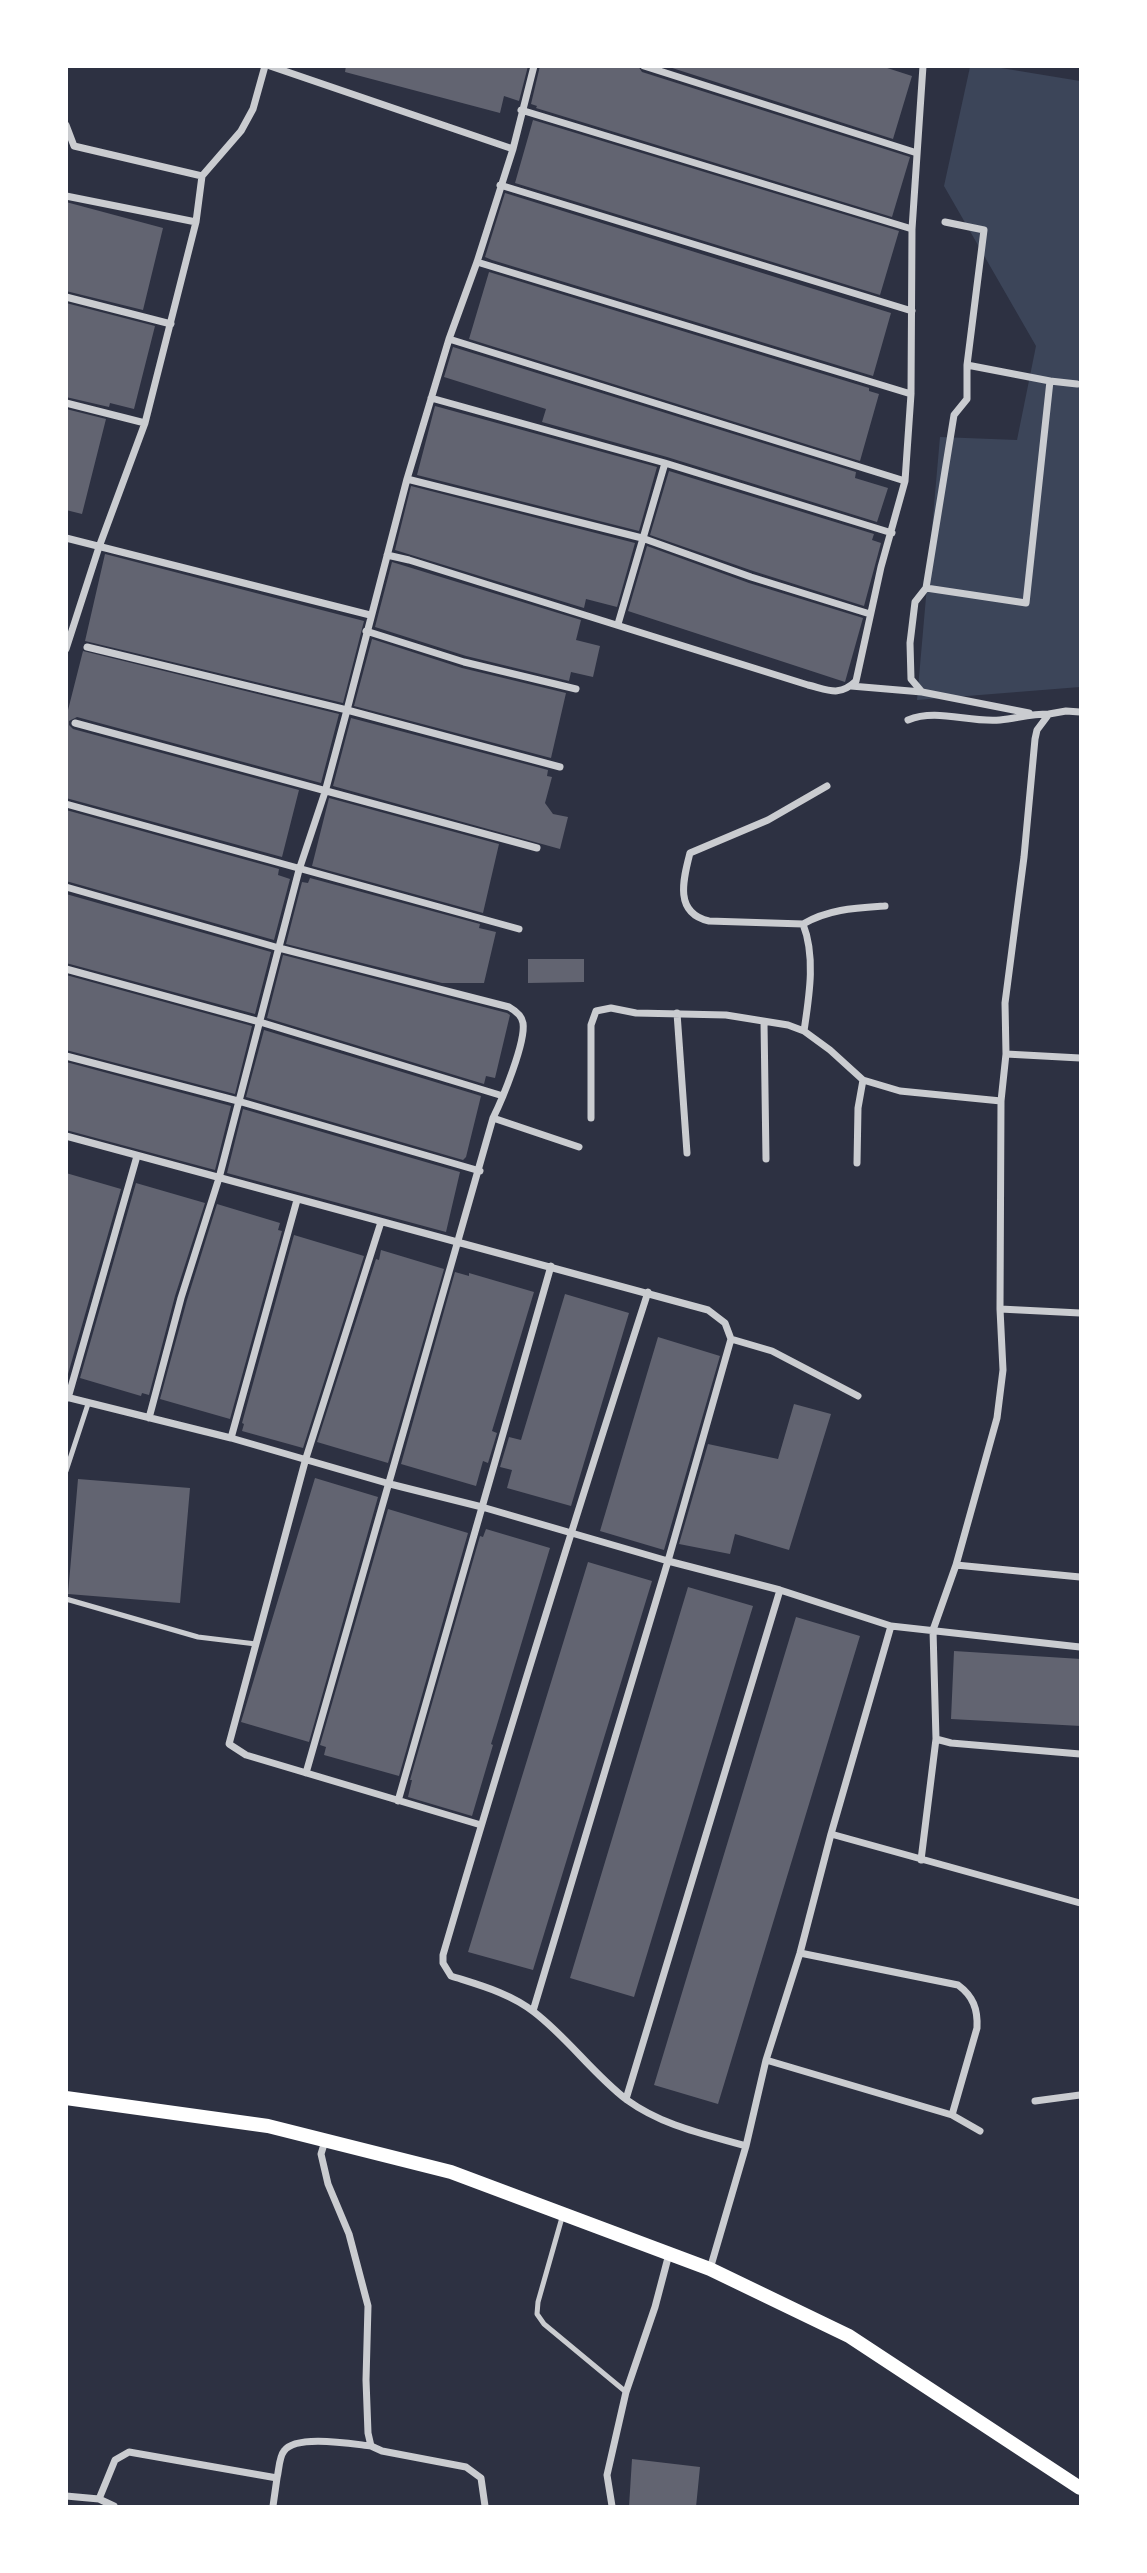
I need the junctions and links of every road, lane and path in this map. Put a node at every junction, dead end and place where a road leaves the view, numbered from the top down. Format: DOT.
graph roads {
  1 [pos="268,66"];
  2 [pos="534,66"];
  3 [pos="644,66"];
  4 [pos="923,67"];
  5 [pos="522,110"];
  6 [pos="66,125"];
  7 [pos="74,146"];
  8 [pos="513,149"];
  9 [pos="66,152"];
  10 [pos="917,153"];
  11 [pos="202,176"];
  12 [pos="500,185"];
  13 [pos="66,197"];
  14 [pos="196,222"];
  15 [pos="945,222"];
  16 [pos="912,229"];
  17 [pos="477,262"];
  18 [pos="66,297"];
  19 [pos="912,311"];
  20 [pos="171,324"];
  21 [pos="449,339"];
  22 [pos="967,365"];
  23 [pos="1050,381"];
  24 [pos="1077,384"];
  25 [pos="911,394"];
  26 [pos="431,398"];
  27 [pos="66,403"];
  28 [pos="145,423"];
  29 [pos="665,463"];
  30 [pos="407,479"];
  31 [pos="905,481"];
  32 [pos="892,533"];
  33 [pos="66,538"];
  34 [pos="642,538"];
  35 [pos="99,547"];
  36 [pos="387,555"];
  37 [pos="926,588"];
  38 [pos="870,614"];
  39 [pos="370,615"];
  40 [pos="618,624"];
  41 [pos="366,631"];
  42 [pos="67,645"];
  43 [pos="87,648"];
  44 [pos="851,686"];
  45 [pos="576,688"];
  46 [pos="922,692"];
  47 [pos="347,710"];
  48 [pos="1080,712"];
  49 [pos="1029,713"];
  50 [pos="1049,715"];
  51 [pos="908,720"];
  52 [pos="75,723"];
  53 [pos="560,767"];
  54 [pos="827,786"];
  55 [pos="324,792"];
  56 [pos="66,804"];
  57 [pos="537,848"];
  58 [pos="299,870"];
  59 [pos="66,887"];
  60 [pos="885,906"];
  61 [pos="803,924"];
  62 [pos="519,929"];
  63 [pos="279,948"];
  64 [pos="66,969"];
  65 [pos="677,1013"];
  66 [pos="260,1022"];
  67 [pos="764,1022"];
  68 [pos="804,1031"];
  69 [pos="1006,1054"];
  70 [pos="66,1056"];
  71 [pos="1080,1058"];
  72 [pos="863,1080"];
  73 [pos="503,1096"];
  74 [pos="238,1101"];
  75 [pos="1001,1101"];
  76 [pos="493,1118"];
  77 [pos="590,1118"];
  78 [pos="66,1136"];
  79 [pos="579,1147"];
  80 [pos="687,1153"];
  81 [pos="137,1156"];
  82 [pos="766,1159"];
  83 [pos="857,1163"];
  84 [pos="480,1171"];
  85 [pos="219,1178"];
  86 [pos="297,1200"];
  87 [pos="381,1222"];
  88 [pos="458,1242"];
  89 [pos="551,1266"];
  90 [pos="648,1292"];
  91 [pos="1000,1309"];
  92 [pos="1080,1313"];
  93 [pos="731,1339"];
  94 [pos="858,1396"];
  95 [pos="67,1398"];
  96 [pos="88,1404"];
  97 [pos="149,1418"];
  98 [pos="231,1438"];
  99 [pos="306,1458"];
  100 [pos="66,1471"];
  101 [pos="390,1485"];
  102 [pos="482,1507"];
  103 [pos="570,1534"];
  104 [pos="668,1561"];
  105 [pos="956,1564"];
  106 [pos="1080,1577"];
  107 [pos="780,1590"];
  108 [pos="66,1599"];
  109 [pos="891,1626"];
  110 [pos="933,1630"];
  111 [pos="256,1644"];
  112 [pos="1080,1647"];
  113 [pos="936,1739"];
  114 [pos="1080,1754"];
  115 [pos="306,1773"];
  116 [pos="398,1801"];
  117 [pos="481,1825"];
  118 [pos="831,1834"];
  119 [pos="921,1860"];
  120 [pos="1080,1903"];
  121 [pos="800,1953"];
  122 [pos="533,2011"];
  123 [pos="766,2060"];
  124 [pos="1080,2095"];
  125 [pos="66,2098"];
  126 [pos="626,2099"];
  127 [pos="1035,2101"];
  128 [pos="951,2115"];
  129 [pos="980,2130"];
  130 [pos="326,2141"];
  131 [pos="746,2146"];
  132 [pos="563,2214"];
  133 [pos="669,2254"];
  134 [pos="710,2269"];
  135 [pos="626,2392"];
  136 [pos="371,2446"];
  137 [pos="277,2478"];
  138 [pos="1080,2488"];
  139 [pos="66,2496"];
  140 [pos="99,2499"];
  141 [pos="114,2507"];
  142 [pos="273,2507"];
  143 [pos="485,2507"];
  144 [pos="612,2507"];
  1 -- 8 [label="street"];
  1 -- 11 [label="street"];
  2 -- 5 [label="street"];
  3 -- 10 [label="street"];
  4 -- 10 [label="street"];
  5 -- 8 [label="street"];
  5 -- 16 [label="street"];
  6 -- 7 [label="street"];
  7 -- 9 [label="street"];
  7 -- 11 [label="street"];
  8 -- 12 [label="street"];
  10 -- 16 [label="street"];
  11 -- 14 [label="street"];
  12 -- 17 [label="street"];
  12 -- 19 [label="street"];
  13 -- 14 [label="street"];
  14 -- 20 [label="street"];
  15 -- 22 [label="street"];
  16 -- 19 [label="street"];
  17 -- 21 [label="street"];
  17 -- 25 [label="street"];
  18 -- 20 [label="street"];
  19 -- 25 [label="street"];
  20 -- 28 [label="street"];
  21 -- 26 [label="street"];
  21 -- 31 [label="street"];
  22 -- 23 [label="street"];
  22 -- 37 [label="street"];
  23 -- 24 [label="street"];
  23 -- 37 [label="street"];
  25 -- 31 [label="street"];
  26 -- 29 [label="street"];
  26 -- 30 [label="street"];
  27 -- 28 [label="street"];
  28 -- 35 [label="street"];
  29 -- 32 [label="street"];
  29 -- 34 [label="street"];
  30 -- 34 [label="street"];
  30 -- 36 [label="street"];
  31 -- 32 [label="street"];
  32 -- 38 [label="street"];
  33 -- 35 [label="street"];
  34 -- 38 [label="street"];
  34 -- 40 [label="street"];
  35 -- 39 [label="street"];
  35 -- 42 [label="street"];
  36 -- 39 [label="street"];
  36 -- 40 [label="street"];
  37 -- 46 [label="street"];
  38 -- 44 [label="street"];
  39 -- 41 [label="street"];
  40 -- 44 [label="street"];
  41 -- 45 [label="street"];
  41 -- 47 [label="street"];
  43 -- 47 [label="street"];
  44 -- 46 [label="street"];
  46 -- 49 [label="street"];
  47 -- 53 [label="street"];
  47 -- 55 [label="street"];
  48 -- 50 [label="street"];
  49 -- 50 [label="street"];
  49 -- 51 [label="street"];
  50 -- 69 [label="street"];
  52 -- 55 [label="street"];
  54 -- 61 [label="street"];
  55 -- 57 [label="street"];
  55 -- 58 [label="street"];
  56 -- 58 [label="street"];
  58 -- 62 [label="street"];
  58 -- 63 [label="street"];
  59 -- 63 [label="street"];
  60 -- 61 [label="street"];
  61 -- 68 [label="street"];
  63 -- 66 [label="street"];
  63 -- 73 [label="street"];
  64 -- 66 [label="street"];
  65 -- 67 [label="street"];
  65 -- 77 [label="street"];
  65 -- 80 [label="street"];
  66 -- 73 [label="street"];
  66 -- 74 [label="street"];
  67 -- 68 [label="street"];
  67 -- 82 [label="street"];
  68 -- 72 [label="street"];
  69 -- 71 [label="street"];
  69 -- 75 [label="street"];
  70 -- 74 [label="street"];
  72 -- 75 [label="street"];
  72 -- 83 [label="street"];
  73 -- 76 [label="street"];
  74 -- 84 [label="street"];
  74 -- 85 [label="street"];
  75 -- 91 [label="street"];
  76 -- 79 [label="street"];
  76 -- 84 [label="street"];
  78 -- 81 [label="street"];
  81 -- 85 [label="street"];
  81 -- 95 [label="street"];
  84 -- 88 [label="street"];
  85 -- 86 [label="street"];
  85 -- 97 [label="street"];
  86 -- 87 [label="street"];
  86 -- 98 [label="street"];
  87 -- 88 [label="street"];
  87 -- 99 [label="street"];
  88 -- 89 [label="street"];
  88 -- 101 [label="street"];
  89 -- 90 [label="street"];
  89 -- 102 [label="street"];
  90 -- 93 [label="street"];
  90 -- 103 [label="street"];
  91 -- 92 [label="street"];
  91 -- 105 [label="street"];
  93 -- 94 [label="street"];
  93 -- 104 [label="street"];
  95 -- 96 [label="street"];
  96 -- 97 [label="street"];
  96 -- 100 [label="lane"];
  97 -- 98 [label="street"];
  98 -- 99 [label="street"];
  99 -- 101 [label="street"];
  99 -- 111 [label="street"];
  101 -- 102 [label="street"];
  101 -- 115 [label="street"];
  102 -- 103 [label="street"];
  102 -- 116 [label="street"];
  103 -- 104 [label="street"];
  103 -- 117 [label="street"];
  104 -- 107 [label="street"];
  104 -- 122 [label="street"];
  105 -- 106 [label="street"];
  105 -- 110 [label="street"];
  107 -- 109 [label="street"];
  107 -- 126 [label="street"];
  108 -- 111 [label="lane"];
  109 -- 110 [label="street"];
  109 -- 118 [label="street"];
  110 -- 112 [label="street"];
  110 -- 113 [label="street"];
  111 -- 115 [label="street"];
  113 -- 114 [label="street"];
  113 -- 119 [label="street"];
  115 -- 116 [label="street"];
  116 -- 117 [label="street"];
  117 -- 122 [label="street"];
  118 -- 119 [label="street"];
  118 -- 121 [label="street"];
  119 -- 120 [label="street"];
  121 -- 123 [label="street"];
  121 -- 128 [label="street"];
  122 -- 126 [label="street"];
  123 -- 128 [label="street"];
  123 -- 131 [label="street"];
  124 -- 127 [label="street"];
  125 -- 130 [label="main road"];
  126 -- 131 [label="street"];
  128 -- 129 [label="street"];
  130 -- 132 [label="main road"];
  130 -- 136 [label="street"];
  131 -- 134 [label="street"];
  132 -- 133 [label="main road"];
  132 -- 135 [label="lane"];
  133 -- 134 [label="main road"];
  133 -- 135 [label="street"];
  134 -- 138 [label="main road"];
  135 -- 144 [label="street"];
  136 -- 137 [label="street"];
  136 -- 143 [label="street"];
  137 -- 140 [label="street"];
  137 -- 142 [label="street"];
  139 -- 140 [label="street"];
  140 -- 141 [label="street"];
}
